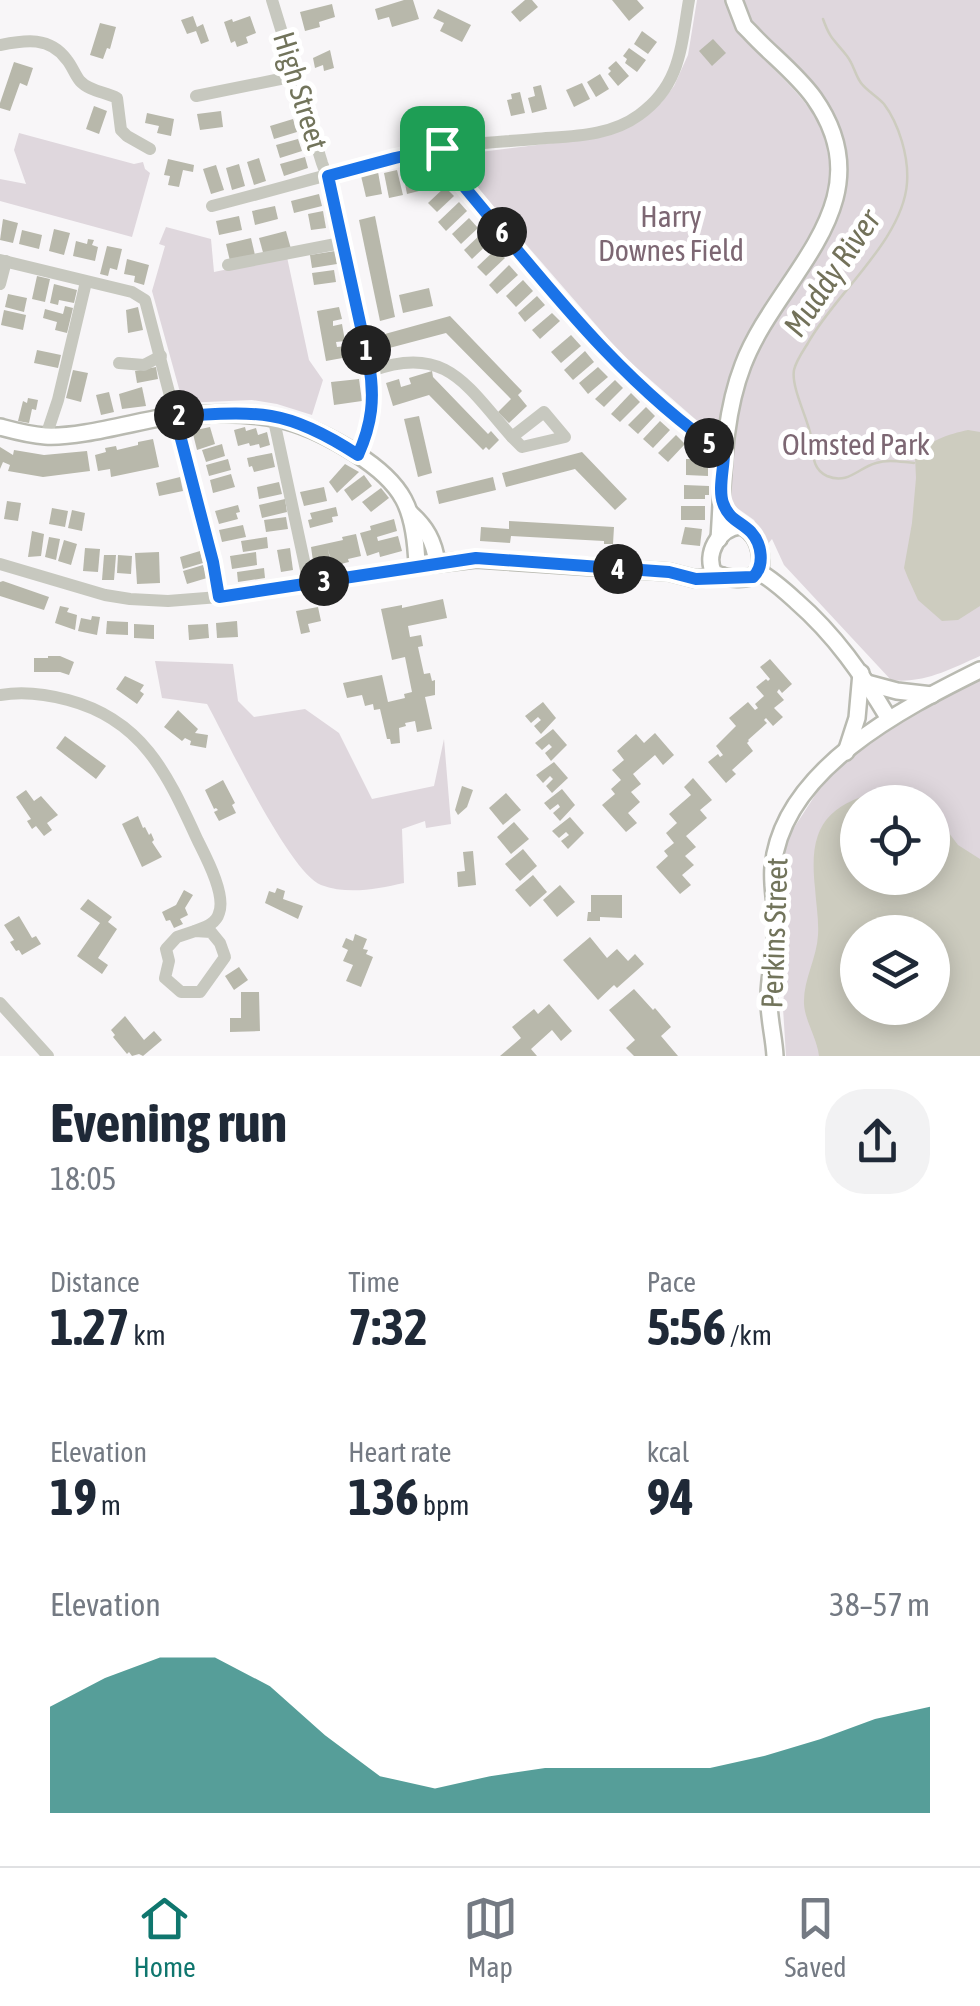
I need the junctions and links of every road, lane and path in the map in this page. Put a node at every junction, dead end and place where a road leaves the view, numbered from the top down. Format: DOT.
graph roads {
  1 [pos="272,0"];
  2 [pos="689,0"];
  3 [pos="734,0"];
  4 [pos="0,45"];
  5 [pos="295,76"];
  6 [pos="196,96"];
  7 [pos="442,148"];
  8 [pos="150,149"];
  9 [pos="328,176"];
  10 [pos="212,206"];
  11 [pos="341,242"];
  12 [pos="3,261"];
  13 [pos="228,264"];
  14 [pos="86,282"];
  15 [pos="0,284"];
  16 [pos="161,356"];
  17 [pos="119,363"];
  18 [pos="370,371"];
  19 [pos="175,416"];
  20 [pos="273,416"];
  21 [pos="0,427"];
  22 [pos="46,436"];
  23 [pos="512,437"];
  24 [pos="724,453"];
  25 [pos="358,455"];
  26 [pos="721,500"];
  27 [pos="410,513"];
  28 [pos="740,526"];
  29 [pos="432,539"];
  30 [pos="719,539"];
  31 [pos="710,556"];
  32 [pos="472,559"];
  33 [pos="438,563"];
  34 [pos="0,564"];
  35 [pos="417,566"];
  36 [pos="669,572"];
  37 [pos="759,572"];
  38 [pos="722,576"];
  39 [pos="310,584"];
  40 [pos="219,597"];
  41 [pos="980,670"];
  42 [pos="864,678"];
  43 [pos="932,695"];
  44 [pos="0,696"];
  45 [pos="888,719"];
  46 [pos="846,752"];
  47 [pos="196,931"];
  48 [pos="0,1003"];
  49 [pos="48,1056"];
  50 [pos="776,1056"];
  1 -- 5 [label="street, High Street"];
  2 -- 7 [label="street"];
  3 -- 24 [label="main road"];
  4 -- 8 [label="street"];
  5 -- 6 [label="street"];
  5 -- 9 [label="street, High Street"];
  7 -- 9 [label="street"];
  7 -- 24 [label="street"];
  9 -- 10 [label="street"];
  9 -- 11 [label="street, High Street"];
  11 -- 13 [label="street"];
  11 -- 18 [label="street, High Street"];
  12 -- 14 [label="street"];
  12 -- 15 [label="street"];
  14 -- 16 [label="street"];
  14 -- 22 [label="street"];
  16 -- 17 [label="street"];
  16 -- 19 [label="street"];
  18 -- 23 [label="street"];
  18 -- 25 [label="street, High Street"];
  19 -- 20 [label="main road"];
  19 -- 22 [label="main road"];
  19 -- 40 [label="street"];
  20 -- 25 [label="main road"];
  20 -- 39 [label="street"];
  21 -- 22 [label="main road"];
  24 -- 26 [label="main road"];
  25 -- 27 [label="main road"];
  26 -- 28 [label="main road"];
  26 -- 30 [label="main road"];
  27 -- 29 [label="main road"];
  27 -- 35 [label="main road"];
  28 -- 30 [label="main road"];
  28 -- 37 [label="main road"];
  29 -- 32 [label="main road"];
  29 -- 33 [label="main road"];
  30 -- 31 [label="main road"];
  31 -- 36 [label="main road"];
  31 -- 38 [label="main road"];
  32 -- 33 [label="main road"];
  32 -- 36 [label="main road"];
  33 -- 35 [label="main road"];
  34 -- 40 [label="street"];
  35 -- 39 [label="street"];
  36 -- 38 [label="main road"];
  37 -- 38 [label="main road"];
  37 -- 42 [label="main road"];
  39 -- 40 [label="street"];
  41 -- 43 [label="main road, Perkins Street"];
  42 -- 43 [label="main road"];
  42 -- 45 [label="main road"];
  42 -- 46 [label="main road"];
  43 -- 45 [label="main road, Perkins Street"];
  44 -- 47 [label="street"];
  45 -- 46 [label="main road, Perkins Street"];
  46 -- 50 [label="main road, Perkins Street"];
  47 -- 47 [label="street"];
  48 -- 49 [label="street"];
}
